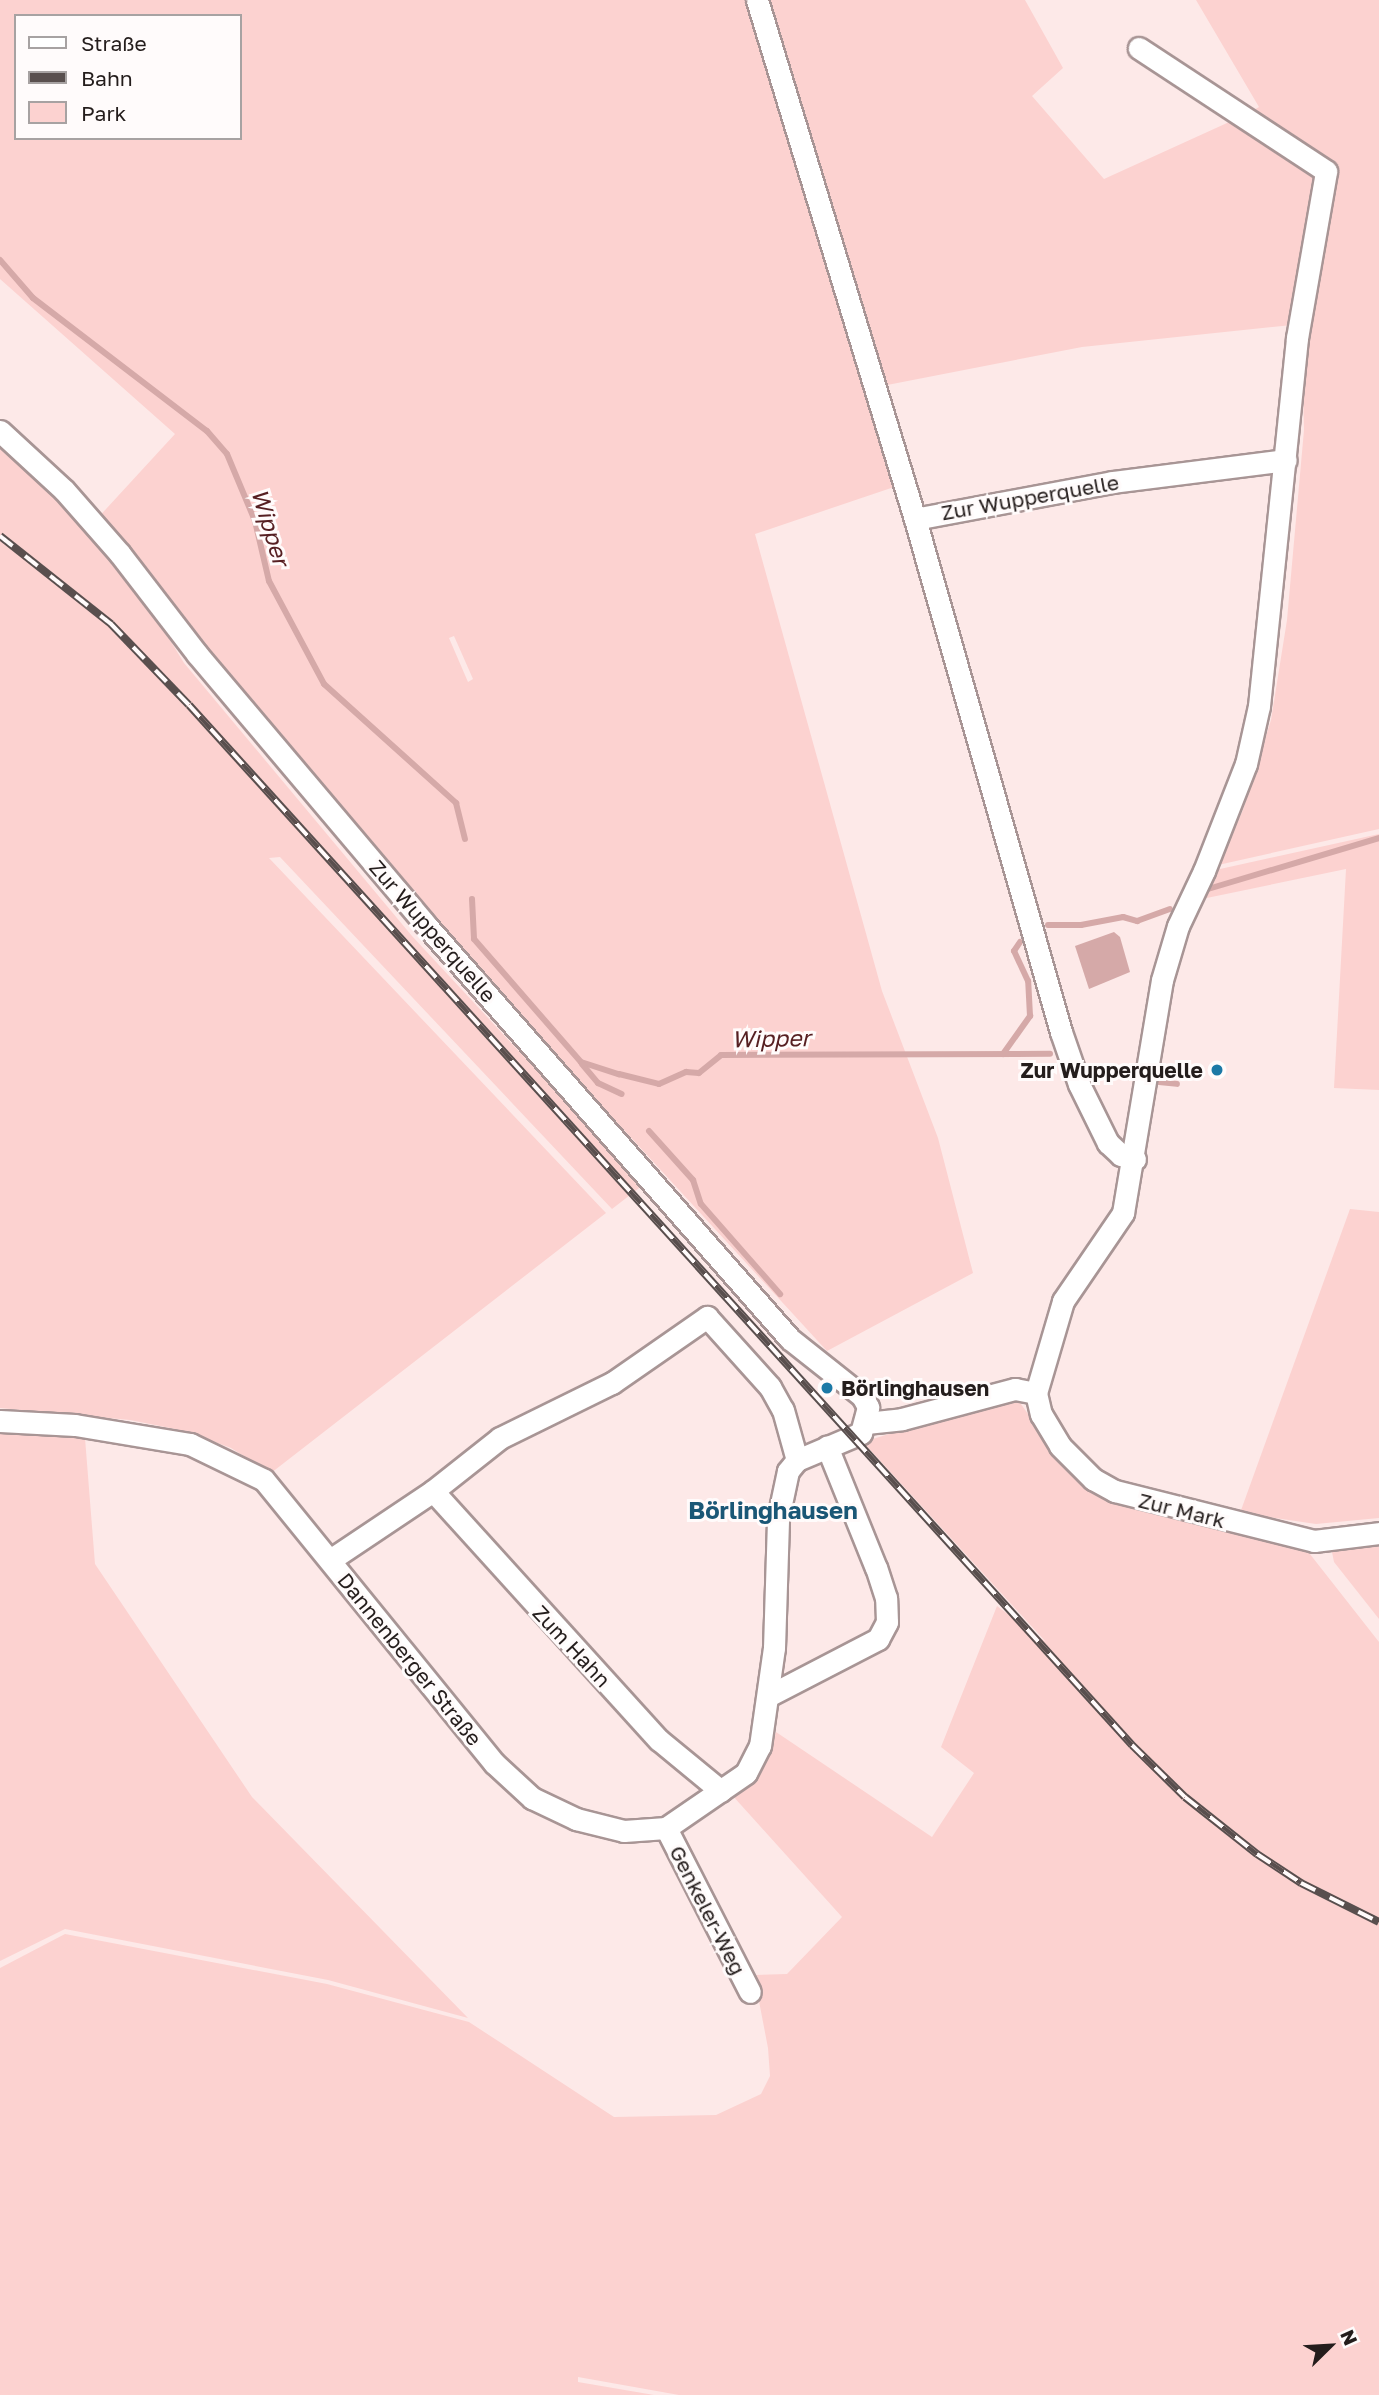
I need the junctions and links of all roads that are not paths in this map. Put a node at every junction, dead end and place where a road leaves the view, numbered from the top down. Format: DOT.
graph roads {
  1 [pos="757,0"];
  2 [pos="1139,48"];
  3 [pos="0,431"];
  4 [pos="1286,460"];
  5 [pos="915,519"];
  6 [pos="1135,1159"];
  7 [pos="1035,1393"];
  8 [pos="0,1421"];
  9 [pos="866,1423"];
  10 [pos="828,1447"];
  11 [pos="797,1460"];
  12 [pos="433,1491"];
  13 [pos="1379,1533"];
  14 [pos="330,1560"];
  15 [pos="770,1695"];
  16 [pos="721,1791"];
  17 [pos="666,1828"];
  18 [pos="750,1993"];
  1 -- 5 [label="street"];
  2 -- 4 [label="street"];
  3 -- 9 [label="street, Zur Wupperquelle"];
  4 -- 5 [label="street, Zur Wupperquelle"];
  4 -- 6 [label="street"];
  5 -- 6 [label="street, Zur Wupperquelle"];
  6 -- 7 [label="street"];
  7 -- 9 [label="street"];
  7 -- 13 [label="street, Zur Mark"];
  8 -- 14 [label="street, Dannenberger Straße"];
  9 -- 10 [label="street"];
  10 -- 11 [label="street"];
  10 -- 15 [label="street"];
  11 -- 12 [label="street"];
  11 -- 15 [label="street"];
  12 -- 14 [label="street"];
  12 -- 16 [label="street, Zum Hahn"];
  14 -- 17 [label="street, Dannenberger Straße"];
  15 -- 16 [label="street"];
  16 -- 17 [label="street"];
  17 -- 18 [label="street, Genkeler-Weg"];
}
